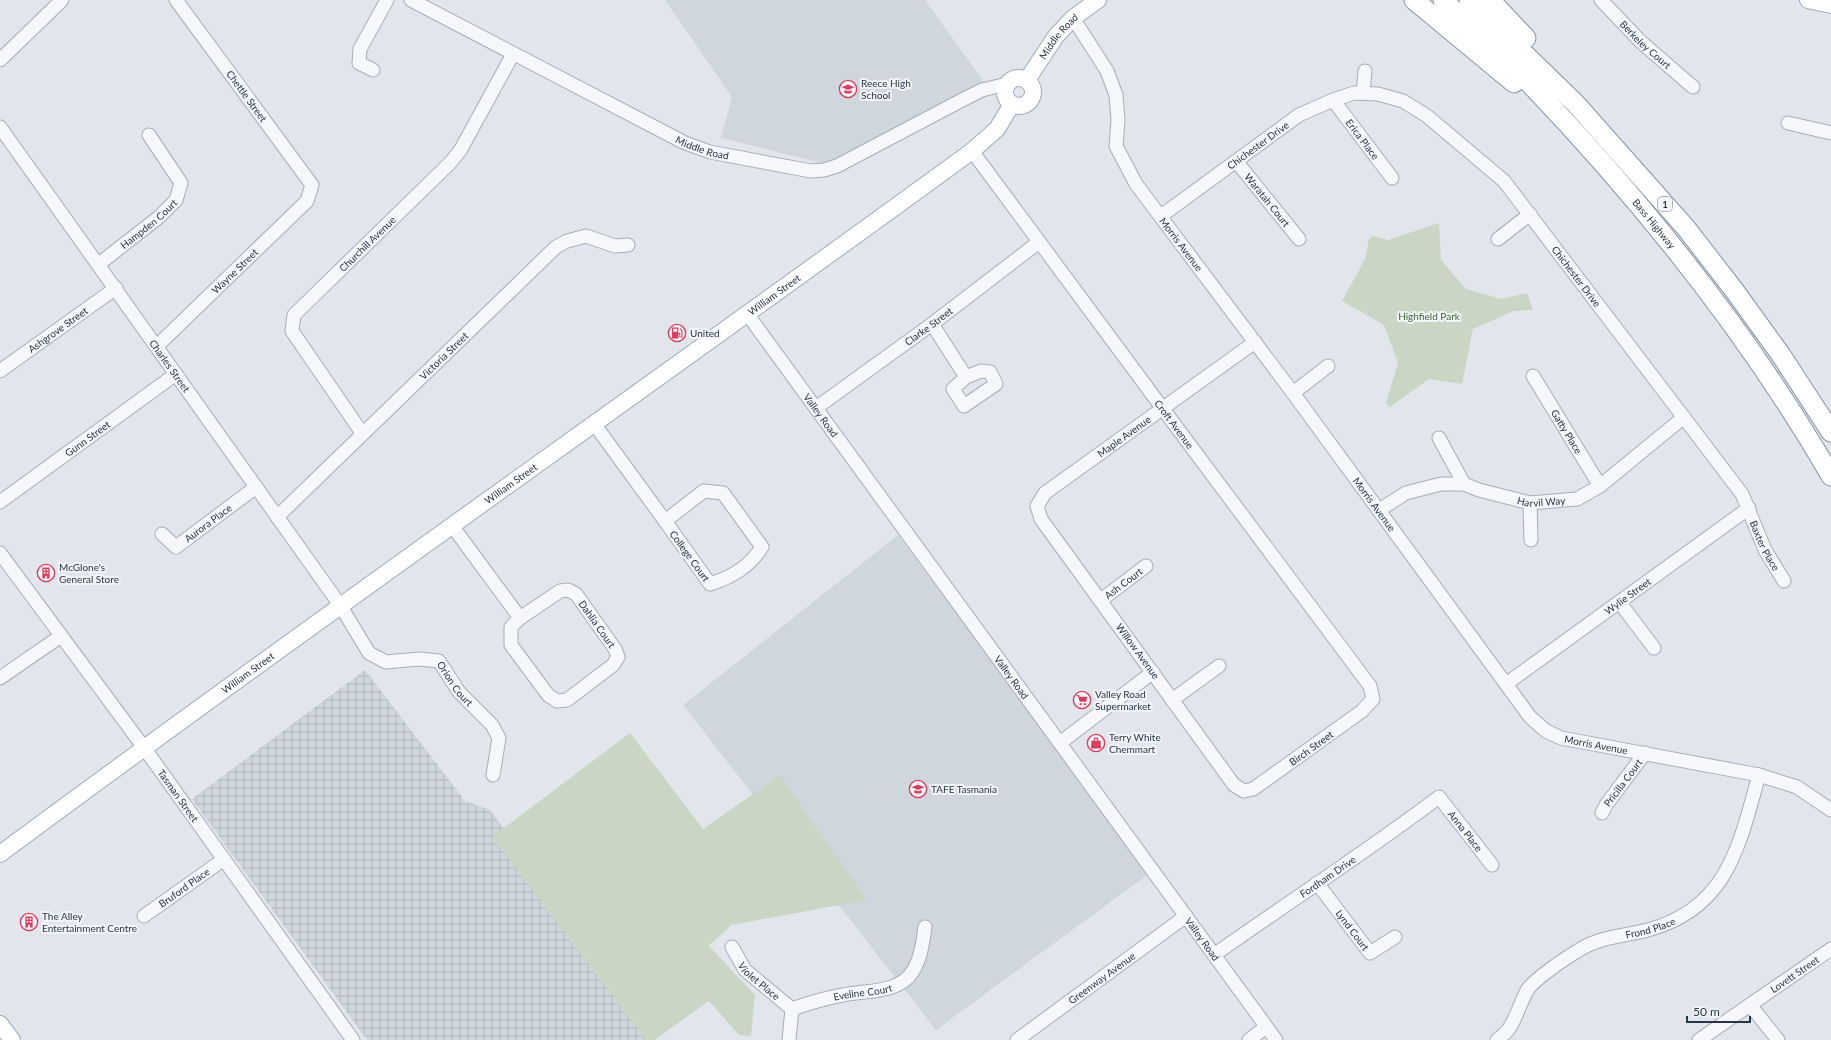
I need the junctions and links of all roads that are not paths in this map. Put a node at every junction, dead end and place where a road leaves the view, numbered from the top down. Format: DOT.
graph roads {
  1 [pos="62,0"];
  2 [pos="176,0"];
  3 [pos="387,0"];
  4 [pos="411,0"];
  5 [pos="1098,0"];
  6 [pos="1414,0"];
  7 [pos="1443,0"];
  8 [pos="1469,0"];
  9 [pos="1490,0"];
  10 [pos="1601,0"];
  11 [pos="1808,0"];
  12 [pos="1831,5"];
  13 [pos="1073,18"];
  14 [pos="513,54"];
  15 [pos="0,60"];
  16 [pos="373,70"];
  17 [pos="1365,71"];
  18 [pos="1027,80"];
  19 [pos="1006,84"];
  20 [pos="1693,87"];
  21 [pos="1364,93"];
  22 [pos="1333,100"];
  23 [pos="1012,104"];
  24 [pos="1788,123"];
  25 [pos="0,127"];
  26 [pos="1831,133"];
  27 [pos="149,135"];
  28 [pos="972,151"];
  29 [pos="1236,161"];
  30 [pos="1614,174"];
  31 [pos="1392,178"];
  32 [pos="311,194"];
  33 [pos="1530,214"];
  34 [pos="1160,216"];
  35 [pos="1686,228"];
  36 [pos="1299,239"];
  37 [pos="1498,239"];
  38 [pos="1039,242"];
  39 [pos="628,245"];
  40 [pos="99,264"];
  41 [pos="116,288"];
  42 [pos="748,315"];
  43 [pos="932,324"];
  44 [pos="1255,342"];
  45 [pos="157,346"];
  46 [pos="1328,366"];
  47 [pos="0,371"];
  48 [pos="176,374"];
  49 [pos="966,376"];
  50 [pos="1533,376"];
  51 [pos="1293,393"];
  52 [pos="816,408"];
  53 [pos="1163,409"];
  54 [pos="1684,417"];
  55 [pos="595,425"];
  56 [pos="1831,432"];
  57 [pos="362,433"];
  58 [pos="1439,438"];
  59 [pos="1831,476"];
  60 [pos="1464,484"];
  61 [pos="1600,486"];
  62 [pos="256,487"];
  63 [pos="0,502"];
  64 [pos="1530,503"];
  65 [pos="1037,506"];
  66 [pos="1749,508"];
  67 [pos="1379,510"];
  68 [pos="277,517"];
  69 [pos="665,521"];
  70 [pos="452,527"];
  71 [pos="162,534"];
  72 [pos="1531,540"];
  73 [pos="0,554"];
  74 [pos="1146,566"];
  75 [pos="1784,581"];
  76 [pos="1101,600"];
  77 [pos="1620,603"];
  78 [pos="340,605"];
  79 [pos="520,618"];
  80 [pos="61,636"];
  81 [pos="1654,648"];
  82 [pos="1219,666"];
  83 [pos="1152,672"];
  84 [pos="0,678"];
  85 [pos="1506,684"];
  86 [pos="1373,699"];
  87 [pos="1172,700"];
  88 [pos="1060,743"];
  89 [pos="146,749"];
  90 [pos="1645,753"];
  91 [pos="493,775"];
  92 [pos="1759,775"];
  93 [pos="1244,791"];
  94 [pos="1440,797"];
  95 [pos="1831,810"];
  96 [pos="1602,813"];
  97 [pos="0,854"];
  98 [pos="224,859"];
  99 [pos="1492,865"];
  100 [pos="1316,883"];
  101 [pos="144,916"];
  102 [pos="1186,916"];
  103 [pos="925,926"];
  104 [pos="1395,937"];
  105 [pos="732,947"];
  106 [pos="1831,949"];
  107 [pos="1214,955"];
  108 [pos="1750,1005"];
  109 [pos="792,1009"];
  110 [pos="0,1024"];
  111 [pos="1266,1026"];
  112 [pos="12,1040"];
  113 [pos="353,1040"];
  114 [pos="789,1040"];
  115 [pos="1018,1040"];
  116 [pos="1249,1040"];
  117 [pos="1276,1040"];
  118 [pos="1497,1040"];
  119 [pos="1700,1040"];
  120 [pos="1778,1040"];
  1 -- 15 [label="street"];
  2 -- 32 [label="street, Chettle Street"];
  3 -- 16 [label="street"];
  4 -- 14 [label="street, Middle Road"];
  5 -- 13 [label="main road, Middle Road"];
  6 -- 30 [label="highway"];
  7 -- 30 [label="highway, Bass Highway / 1"];
  8 -- 35 [label="highway, Bass Highway / 1"];
  9 -- 35 [label="highway"];
  10 -- 20 [label="street, Berkeley Court"];
  11 -- 12 [label="main road"];
  13 -- 18 [label="main road, Middle Road"];
  13 -- 34 [label="street, Morris Avenue"];
  14 -- 19 [label="street, Middle Road"];
  14 -- 57 [label="street, Churchill Avenue"];
  17 -- 21 [label="street"];
  18 -- 19 [label="main road"];
  18 -- 23 [label="main road"];
  19 -- 23 [label="main road"];
  21 -- 22 [label="street, Chichester Drive"];
  21 -- 33 [label="street, Chichester Drive"];
  22 -- 29 [label="street, Chichester Drive"];
  22 -- 31 [label="street, Erica Place"];
  23 -- 28 [label="main road, William Street"];
  24 -- 26 [label="street"];
  25 -- 40 [label="street, Charles Street"];
  27 -- 40 [label="street, Hampden Court"];
  28 -- 38 [label="street, Croft Avenue"];
  28 -- 42 [label="main road, William Street"];
  29 -- 34 [label="street, Chichester Drive"];
  29 -- 36 [label="street, Waratah Court"];
  30 -- 59 [label="highway, Bass Highway / 1"];
  32 -- 45 [label="street, Wayne Street"];
  33 -- 37 [label="street"];
  33 -- 54 [label="street, Chichester Drive"];
  34 -- 44 [label="street, Morris Avenue"];
  35 -- 56 [label="highway, Bass Highway / 1"];
  38 -- 43 [label="street, Clarke Street"];
  38 -- 53 [label="street, Croft Avenue"];
  39 -- 57 [label="street, Victoria Street"];
  40 -- 41 [label="street, Charles Street"];
  41 -- 45 [label="street, Charles Street"];
  41 -- 47 [label="street, Ashgrove Street"];
  42 -- 52 [label="street, Valley Road"];
  42 -- 55 [label="main road, William Street"];
  43 -- 49 [label="street"];
  43 -- 52 [label="street, Clarke Street"];
  44 -- 51 [label="street, Morris Avenue"];
  44 -- 53 [label="street, Maple Avenue"];
  45 -- 48 [label="street, Charles Street"];
  46 -- 51 [label="street"];
  48 -- 62 [label="street, Charles Street"];
  48 -- 63 [label="street, Gunn Street"];
  50 -- 61 [label="street, Gatty Place"];
  51 -- 67 [label="street, Morris Avenue"];
  52 -- 88 [label="street, Valley Road"];
  53 -- 65 [label="street, Maple Avenue"];
  53 -- 86 [label="street, Croft Avenue"];
  54 -- 61 [label="street, Harvil Way"];
  54 -- 66 [label="street, Chichester Drive"];
  55 -- 69 [label="street, College Court"];
  55 -- 70 [label="main road, William Street"];
  57 -- 68 [label="street, Victoria Street"];
  58 -- 60 [label="street"];
  60 -- 64 [label="street, Harvil Way"];
  60 -- 67 [label="street, Harvil Way"];
  61 -- 64 [label="street, Harvil Way"];
  62 -- 68 [label="street, Charles Street"];
  62 -- 71 [label="street, Aurora Place"];
  64 -- 72 [label="street"];
  65 -- 76 [label="street, Willow Avenue"];
  66 -- 75 [label="street, Baxter Place"];
  66 -- 77 [label="street, Wylie Street"];
  67 -- 85 [label="street, Morris Avenue"];
  68 -- 78 [label="street, Charles Street"];
  69 -- 69 [label="street, College Court"];
  70 -- 78 [label="main road, William Street"];
  70 -- 79 [label="street"];
  73 -- 80 [label="street, Tasman Street"];
  74 -- 76 [label="street, Ash Court"];
  76 -- 83 [label="street, Willow Avenue"];
  77 -- 81 [label="street"];
  77 -- 85 [label="street, Wylie Street"];
  78 -- 89 [label="main road, William Street"];
  78 -- 91 [label="street, Orion Court"];
  79 -- 79 [label="street, Dahlia Court"];
  80 -- 84 [label="street"];
  80 -- 89 [label="street, Tasman Street"];
  82 -- 87 [label="street"];
  83 -- 87 [label="street, Willow Avenue"];
  83 -- 88 [label="street"];
  85 -- 90 [label="street, Morris Avenue"];
  86 -- 93 [label="street, Birch Street"];
  87 -- 93 [label="street, Willow Avenue"];
  88 -- 102 [label="street, Valley Road"];
  89 -- 97 [label="main road, William Street"];
  89 -- 98 [label="street, Tasman Street"];
  90 -- 92 [label="street, Morris Avenue"];
  90 -- 96 [label="street, Pricilla Court"];
  92 -- 95 [label="street, Morris Avenue"];
  92 -- 118 [label="street, Frond Place"];
  94 -- 99 [label="street, Anna Place"];
  94 -- 100 [label="street, Fordham Drive"];
  98 -- 101 [label="street, Bruford Place"];
  98 -- 113 [label="street, Tasman Street"];
  100 -- 104 [label="street, Lynd Court"];
  100 -- 107 [label="street, Fordham Drive"];
  102 -- 107 [label="street, Valley Road"];
  102 -- 115 [label="street, Greenway Avenue"];
  103 -- 109 [label="street, Eveline Court"];
  105 -- 109 [label="street, Violet Place"];
  106 -- 108 [label="street, Lovett Street"];
  107 -- 111 [label="street, Valley Road"];
  108 -- 119 [label="street, Lovett Street"];
  108 -- 120 [label="street"];
  109 -- 114 [label="street"];
  110 -- 112 [label="main road"];
  111 -- 116 [label="street"];
  111 -- 117 [label="street, Valley Road"];
}
